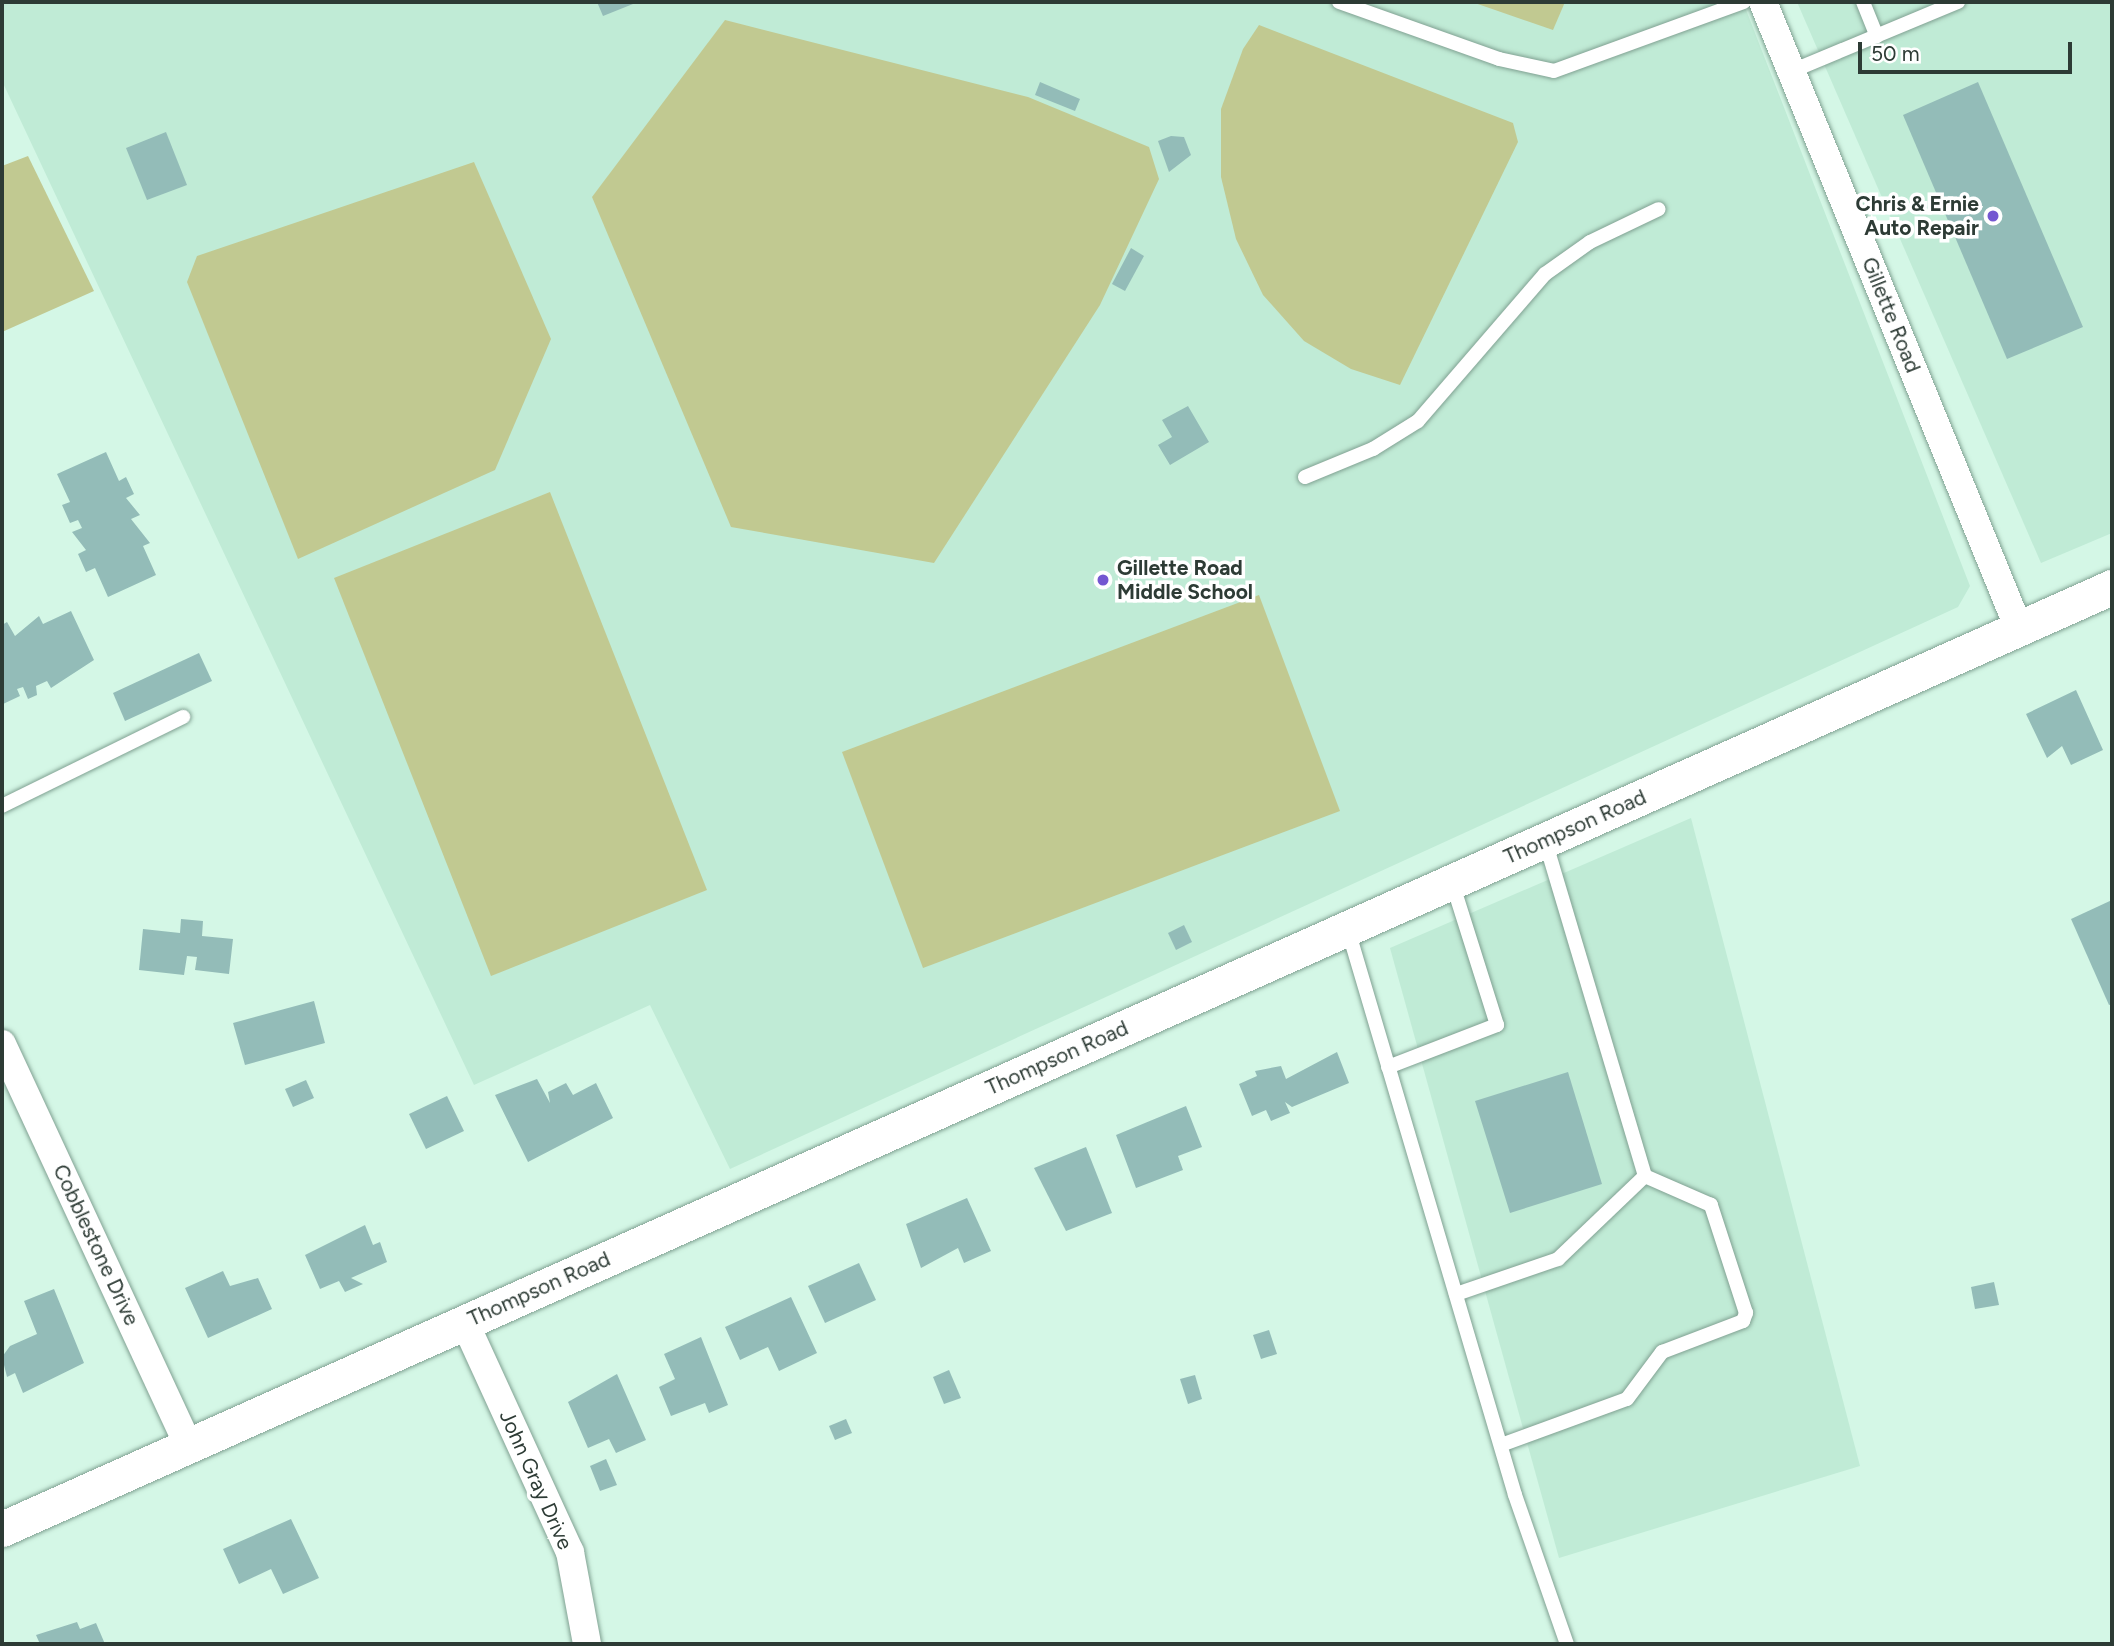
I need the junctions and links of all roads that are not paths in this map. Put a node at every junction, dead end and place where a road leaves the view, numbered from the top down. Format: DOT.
graph roads {
  1 [pos="1339,2"];
  2 [pos="1744,2"];
  3 [pos="1763,2"];
  4 [pos="1863,2"];
  5 [pos="1958,2"];
  6 [pos="1877,36"];
  7 [pos="1792,71"];
  8 [pos="1659,209"];
  9 [pos="1305,477"];
  10 [pos="2112,587"];
  11 [pos="2019,629"];
  12 [pos="183,717"];
  13 [pos="2,806"];
  14 [pos="1545,841"];
  15 [pos="1451,881"];
  16 [pos="1347,929"];
  17 [pos="2,1044"];
  18 [pos="1388,1067"];
  19 [pos="1645,1176"];
  20 [pos="1456,1294"];
  21 [pos="465,1322"];
  22 [pos="1501,1445"];
  23 [pos="189,1447"];
  24 [pos="2,1529"];
  25 [pos="587,1644"];
  26 [pos="1567,1644"];
  1 -- 2 [label="lane"];
  3 -- 7 [label="street, Gillette Road"];
  4 -- 6 [label="lane"];
  5 -- 6 [label="lane"];
  6 -- 7 [label="lane"];
  7 -- 11 [label="street, Gillette Road"];
  8 -- 9 [label="lane"];
  10 -- 11 [label="street, Thompson Road"];
  11 -- 14 [label="street, Thompson Road"];
  12 -- 13 [label="lane"];
  14 -- 15 [label="street, Thompson Road"];
  14 -- 19 [label="lane"];
  15 -- 16 [label="street, Thompson Road"];
  15 -- 18 [label="lane"];
  16 -- 18 [label="lane"];
  16 -- 21 [label="street, Thompson Road"];
  17 -- 23 [label="street, Cobblestone Drive"];
  18 -- 20 [label="lane"];
  19 -- 20 [label="lane"];
  19 -- 22 [label="lane"];
  20 -- 22 [label="lane"];
  21 -- 23 [label="street, Thompson Road"];
  21 -- 25 [label="street, John Gray Drive"];
  22 -- 26 [label="lane"];
  23 -- 24 [label="street, Thompson Road"];
}
